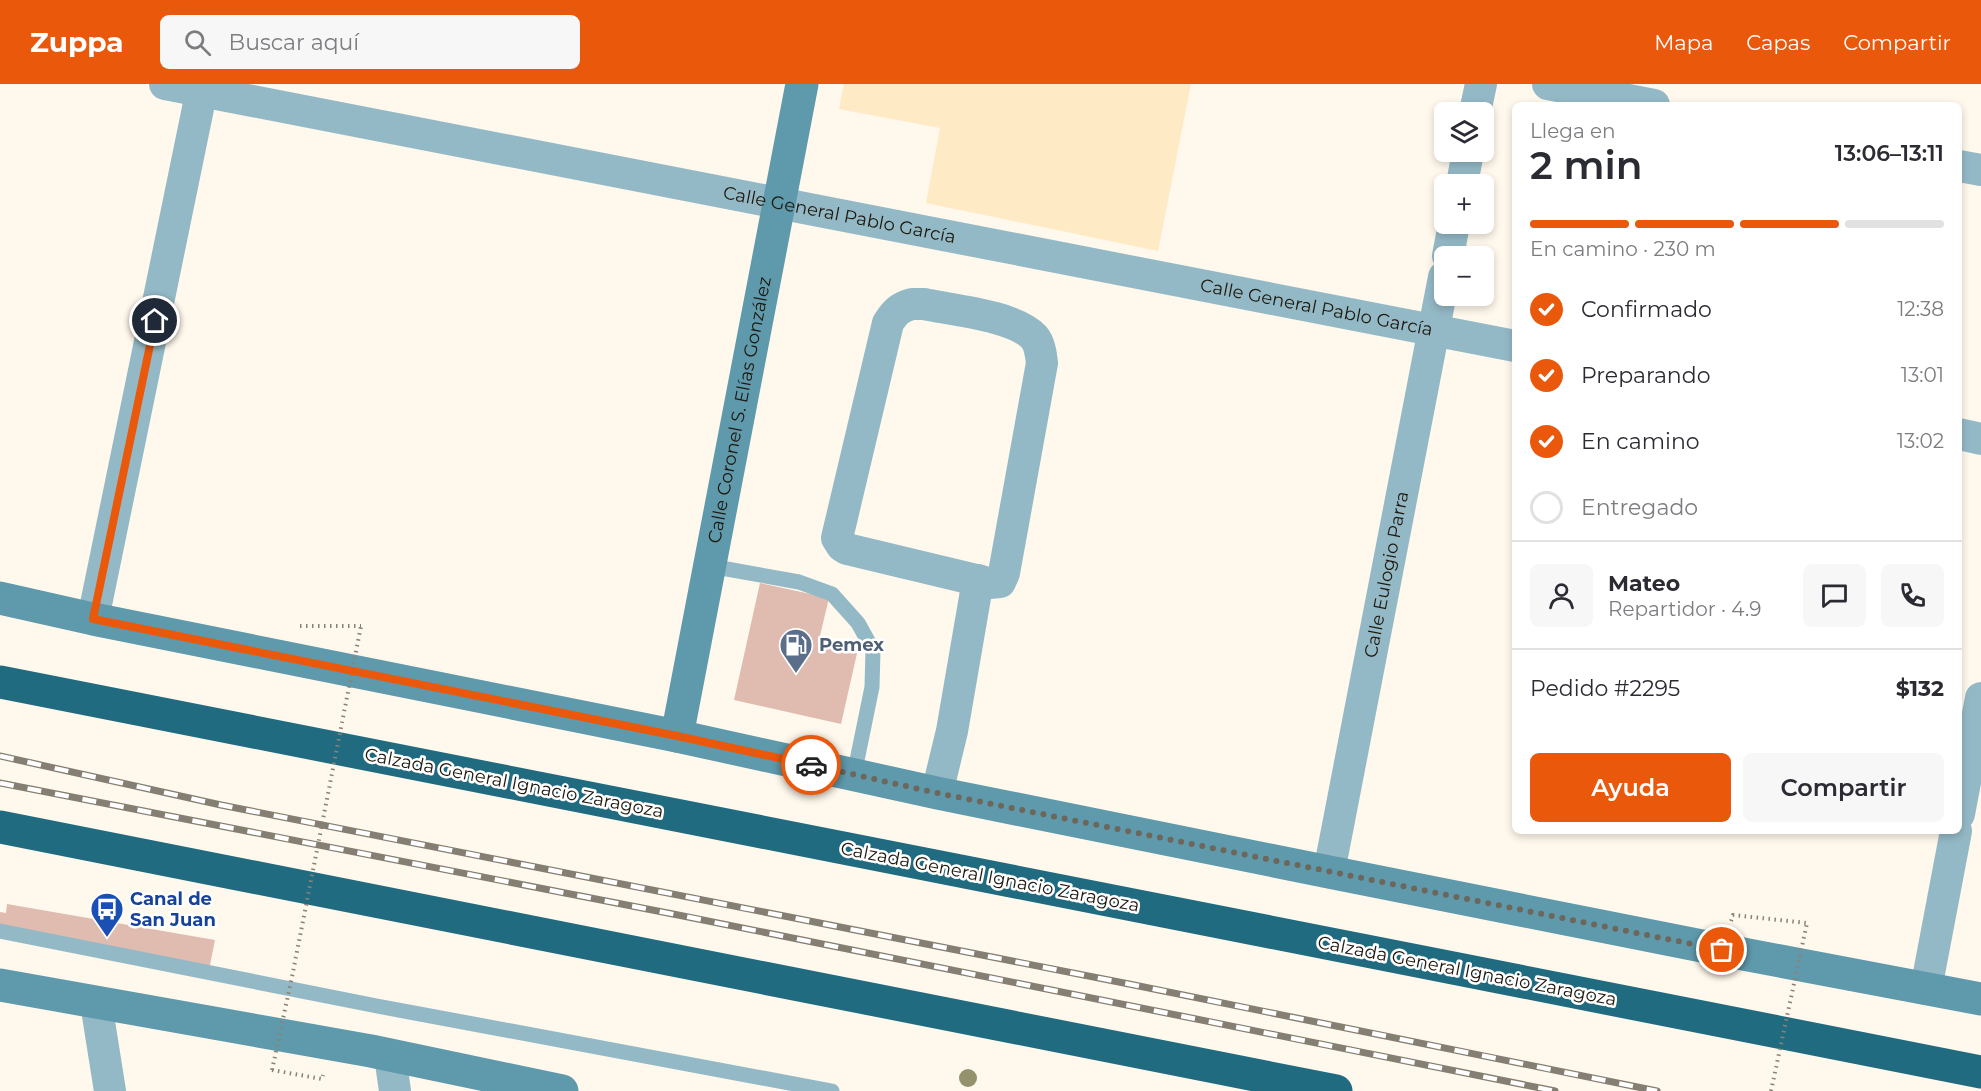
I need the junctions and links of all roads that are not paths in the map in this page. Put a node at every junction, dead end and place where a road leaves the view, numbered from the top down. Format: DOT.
graph roads {
  1 [pos="165,84"];
  2 [pos="802,84"];
  3 [pos="1480,84"];
  4 [pos="1548,84"];
  5 [pos="203,88"];
  6 [pos="1477,102"];
  7 [pos="1639,102"];
  8 [pos="1962,167"];
  9 [pos="1981,170"];
  10 [pos="780,204"];
  11 [pos="1439,306"];
  12 [pos="1435,330"];
  13 [pos="1512,345"];
  14 [pos="1962,435"];
  15 [pos="1981,439"];
  16 [pos="710,566"];
  17 [pos="978,580"];
  18 [pos="0,598"];
  19 [pos="93,619"];
  20 [pos="0,682"];
  21 [pos="1981,698"];
  22 [pos="677,736"];
  23 [pos="854,775"];
  24 [pos="937,793"];
  25 [pos="1962,798"];
  26 [pos="0,827"];
  27 [pos="1955,834"];
  28 [pos="1329,872"];
  29 [pos="0,931"];
  30 [pos="0,985"];
  31 [pos="1926,989"];
  32 [pos="1981,999"];
  33 [pos="96,1003"];
  34 [pos="390,1056"];
  35 [pos="1981,1072"];
  36 [pos="110,1091"];
  37 [pos="395,1091"];
  38 [pos="562,1091"];
  39 [pos="832,1091"];
  40 [pos="1336,1091"];
  1 -- 5 [label="street, Calle General Pablo García"];
  2 -- 10 [label="main road, Calle Coronel S. Elías González"];
  3 -- 6 [label="street"];
  4 -- 7 [label="street"];
  5 -- 10 [label="street, Calle General Pablo García"];
  5 -- 19 [label="street"];
  8 -- 9 [label="street"];
  10 -- 12 [label="street, Calle General Pablo García"];
  10 -- 16 [label="main road, Calle Coronel S. Elías González"];
  11 -- 12 [label="street, Calle Eulogio Parra"];
  12 -- 13 [label="street, Calle General Pablo García"];
  12 -- 28 [label="street, Calle Eulogio Parra"];
  14 -- 15 [label="street"];
  16 -- 22 [label="main road, Calle Coronel S. Elías González"];
  16 -- 23 [label="lane"];
  17 -- 17 [label="street"];
  17 -- 24 [label="street"];
  18 -- 19 [label="main road"];
  19 -- 22 [label="main road"];
  20 -- 35 [label="highway, Calzada General Ignacio Zaragoza"];
  21 -- 25 [label="street"];
  22 -- 23 [label="main road"];
  23 -- 24 [label="main road"];
  24 -- 28 [label="main road"];
  26 -- 40 [label="highway"];
  27 -- 31 [label="street"];
  28 -- 31 [label="main road"];
  29 -- 39 [label="lane"];
  30 -- 33 [label="main road"];
  31 -- 32 [label="main road"];
  33 -- 34 [label="main road"];
  33 -- 36 [label="street"];
  34 -- 37 [label="street"];
  34 -- 38 [label="main road"];
}
